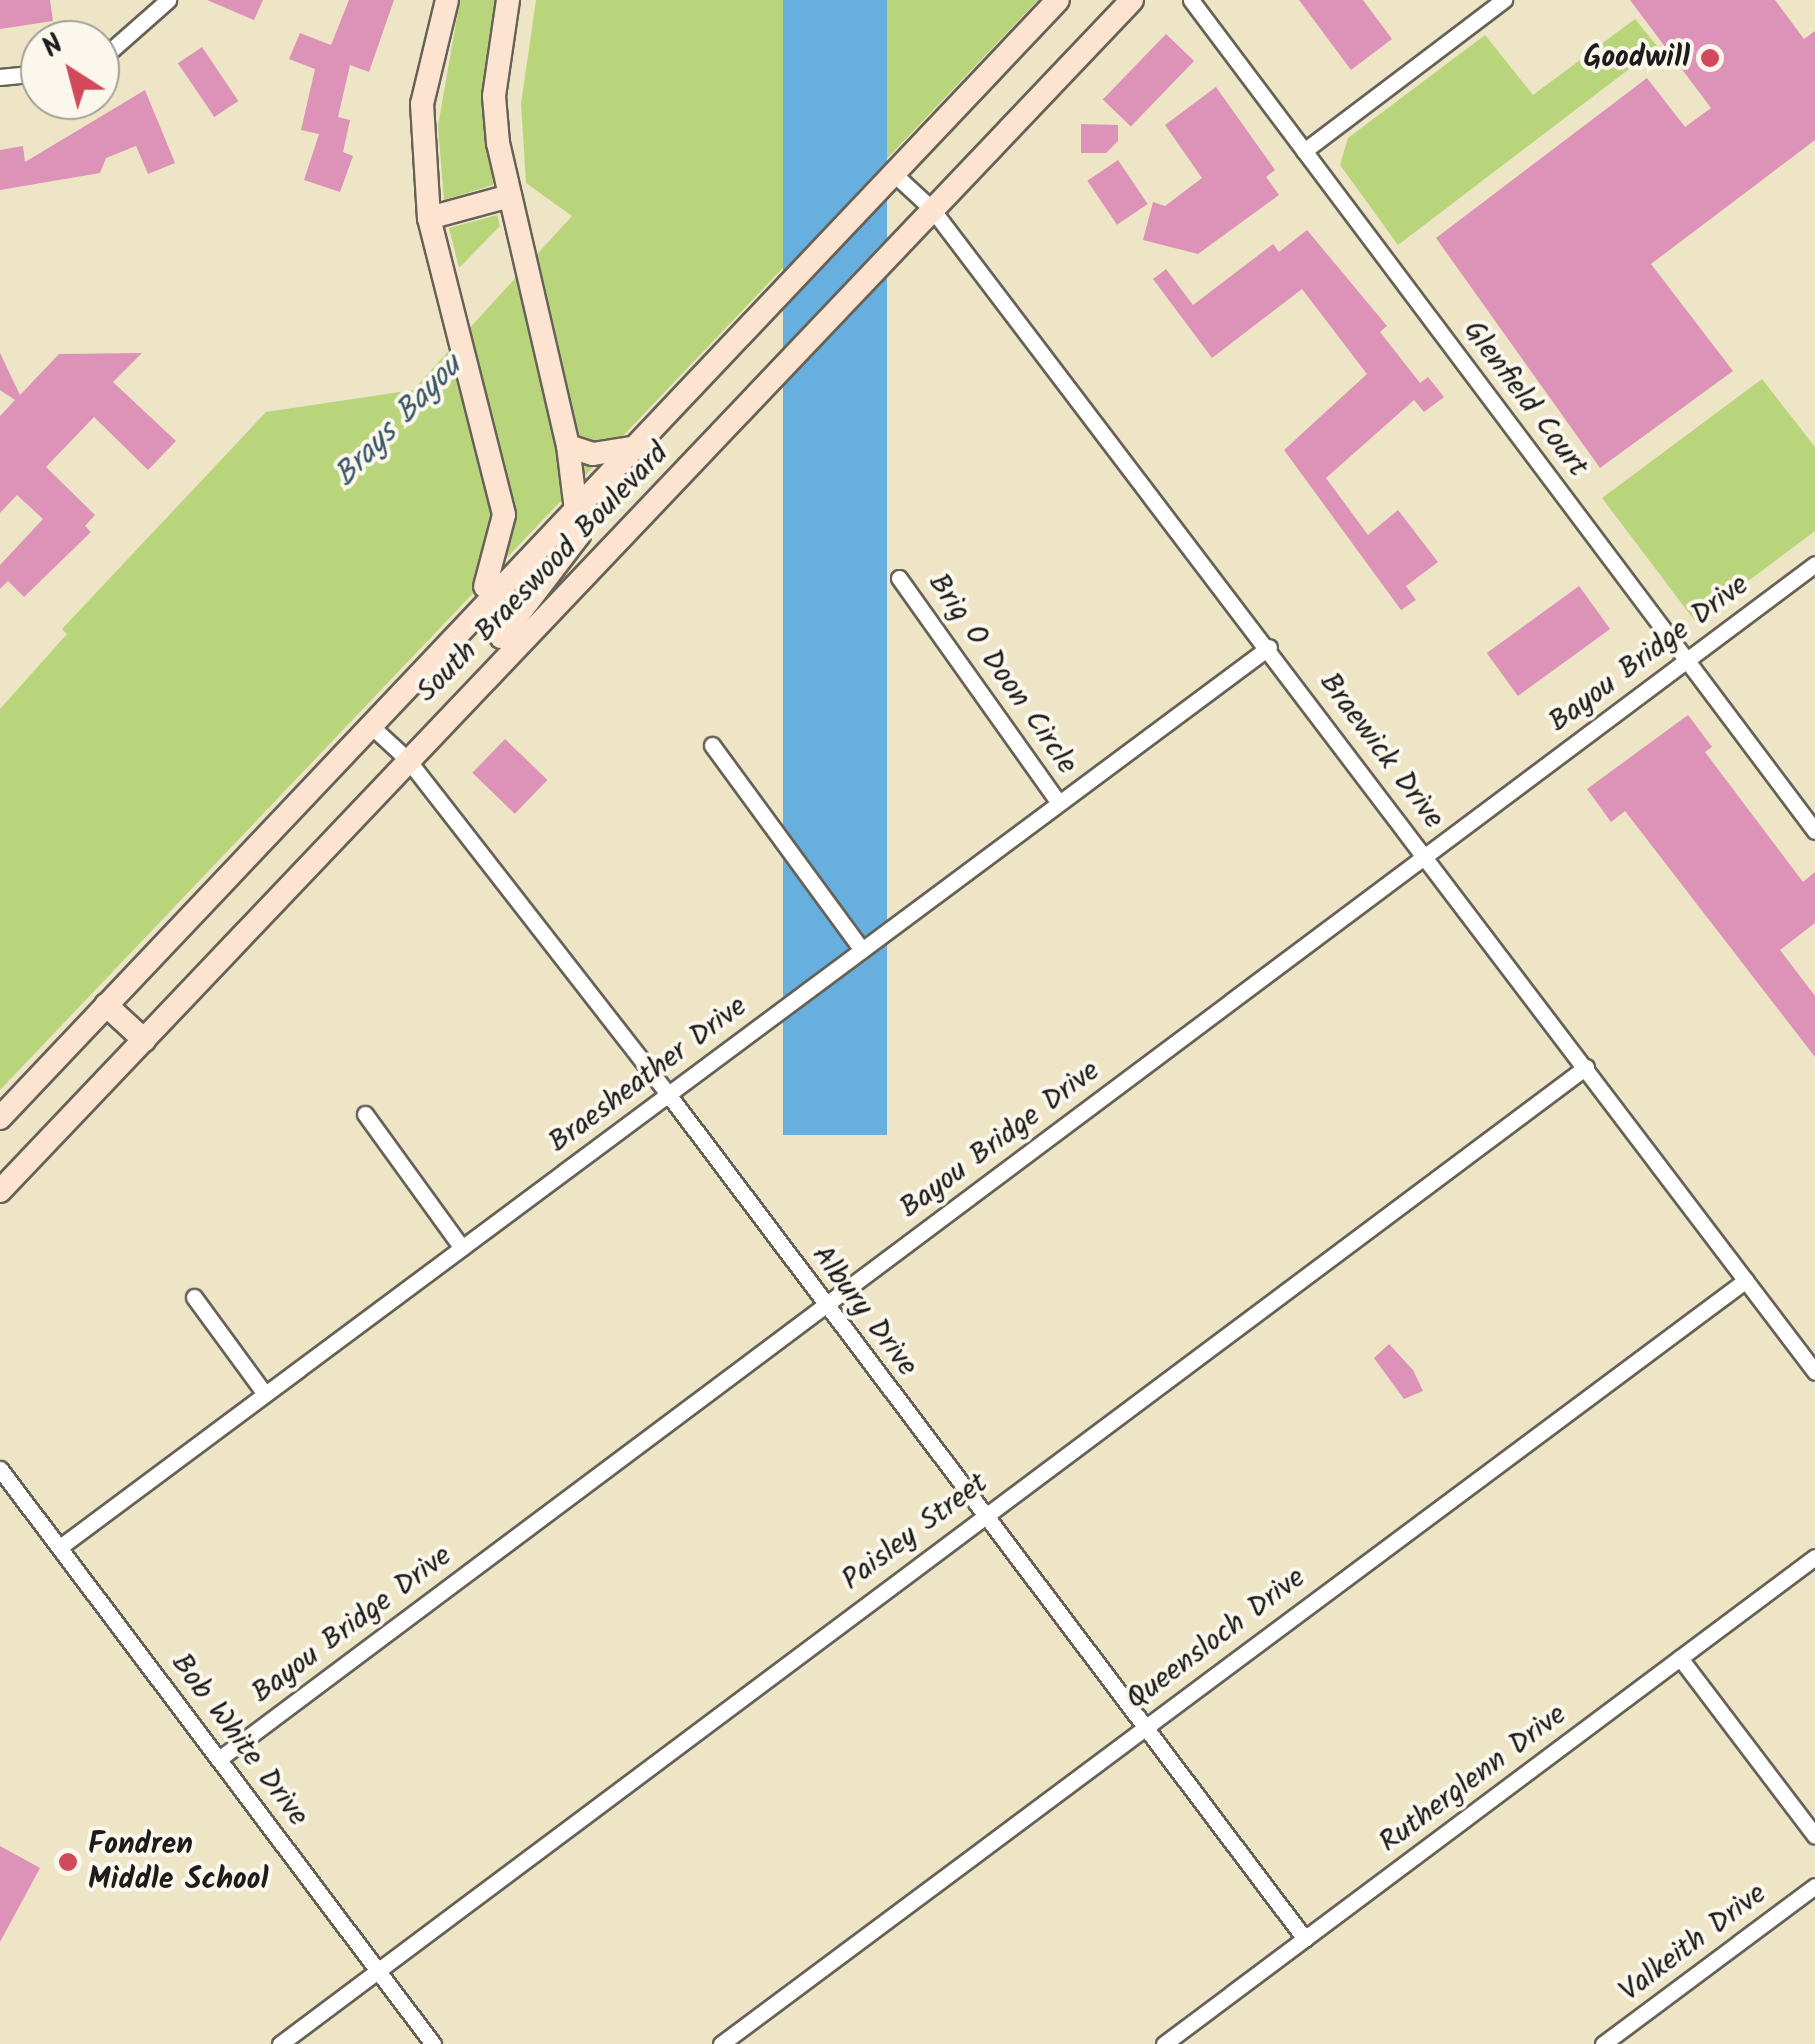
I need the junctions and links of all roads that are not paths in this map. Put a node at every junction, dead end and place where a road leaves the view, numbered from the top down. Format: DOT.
graph roads {
  1 [pos="168,0"];
  2 [pos="448,0"];
  3 [pos="508,0"];
  4 [pos="1058,0"];
  5 [pos="1132,0"];
  6 [pos="1191,0"];
  7 [pos="1504,0"];
  8 [pos="120,42"];
  9 [pos="1304,151"];
  10 [pos="892,172"];
  11 [pos="510,196"];
  12 [pos="932,209"];
  13 [pos="430,218"];
  14 [pos="568,446"];
  15 [pos="631,448"];
  16 [pos="576,506"];
  17 [pos="1815,564"];
  18 [pos="899,578"];
  19 [pos="469,616"];
  20 [pos="1269,647"];
  21 [pos="1687,660"];
  22 [pos="479,680"];
  23 [pos="370,725"];
  24 [pos="712,745"];
  25 [pos="408,760"];
  26 [pos="1059,803"];
  27 [pos="1815,831"];
  28 [pos="1426,856"];
  29 [pos="862,950"];
  30 [pos="106,1005"];
  31 [pos="144,1040"];
  32 [pos="1586,1066"];
  33 [pos="668,1094"];
  34 [pos="365,1114"];
  35 [pos="0,1118"];
  36 [pos="0,1190"];
  37 [pos="462,1248"];
  38 [pos="1746,1280"];
  39 [pos="194,1297"];
  40 [pos="826,1305"];
  41 [pos="1815,1372"];
  42 [pos="265,1394"];
  43 [pos="0,1469"];
  44 [pos="982,1516"];
  45 [pos="60,1547"];
  46 [pos="1815,1558"];
  47 [pos="1680,1658"];
  48 [pos="1145,1726"];
  49 [pos="218,1759"];
  50 [pos="1815,1836"];
  51 [pos="1815,1886"];
  52 [pos="1305,1939"];
  53 [pos="378,1971"];
  54 [pos="280,2044"];
  55 [pos="433,2044"];
  56 [pos="721,2044"];
  57 [pos="1164,2044"];
  58 [pos="1603,2044"];
  1 -- 8 [label="street"];
  2 -- 13 [label="main road"];
  3 -- 11 [label="main road"];
  4 -- 10 [label="main road, South Braeswood Boulevard"];
  5 -- 12 [label="main road, South Braeswood Boulevard"];
  6 -- 9 [label="street, Glenfield Court"];
  7 -- 9 [label="street"];
  9 -- 21 [label="street, Glenfield Court"];
  10 -- 12 [label="street, Braewick Drive"];
  10 -- 15 [label="main road, South Braeswood Boulevard"];
  11 -- 13 [label="main road"];
  11 -- 14 [label="main road"];
  12 -- 20 [label="street, Braewick Drive"];
  12 -- 22 [label="main road, South Braeswood Boulevard"];
  13 -- 19 [label="main road"];
  14 -- 15 [label="main road"];
  14 -- 16 [label="main road"];
  15 -- 16 [label="main road, South Braeswood Boulevard"];
  16 -- 19 [label="main road, South Braeswood Boulevard"];
  16 -- 22 [label="main road"];
  17 -- 21 [label="street, Bayou Bridge Drive"];
  18 -- 26 [label="street, Brig O Doon Circle"];
  19 -- 23 [label="main road, South Braeswood Boulevard"];
  20 -- 26 [label="street, Braesheather Drive"];
  20 -- 28 [label="street, Braewick Drive"];
  21 -- 27 [label="street, Glenfield Court"];
  21 -- 28 [label="street, Bayou Bridge Drive"];
  22 -- 25 [label="main road, South Braeswood Boulevard"];
  23 -- 25 [label="street, Albury Drive"];
  23 -- 30 [label="main road, South Braeswood Boulevard"];
  24 -- 29 [label="street"];
  25 -- 31 [label="main road, South Braeswood Boulevard"];
  25 -- 33 [label="street, Albury Drive"];
  26 -- 29 [label="street, Braesheather Drive"];
  28 -- 32 [label="street, Braewick Drive"];
  28 -- 40 [label="street, Bayou Bridge Drive"];
  29 -- 33 [label="street, Braesheather Drive"];
  30 -- 31 [label="main road"];
  30 -- 35 [label="main road, South Braeswood Boulevard"];
  31 -- 36 [label="main road, South Braeswood Boulevard"];
  32 -- 38 [label="street, Braewick Drive"];
  32 -- 44 [label="street, Paisley Street"];
  33 -- 37 [label="street, Braesheather Drive"];
  33 -- 40 [label="street, Albury Drive"];
  34 -- 37 [label="street"];
  37 -- 42 [label="street, Braesheather Drive"];
  38 -- 41 [label="street, Braewick Drive"];
  38 -- 48 [label="street, Queensloch Drive"];
  39 -- 42 [label="street"];
  40 -- 44 [label="street, Albury Drive"];
  40 -- 49 [label="street, Bayou Bridge Drive"];
  42 -- 45 [label="street, Braesheather Drive"];
  43 -- 45 [label="street, Bob White Drive"];
  44 -- 48 [label="street, Albury Drive"];
  44 -- 53 [label="street, Paisley Street"];
  45 -- 49 [label="street, Bob White Drive"];
  46 -- 47 [label="street, Rutherglenn Drive"];
  47 -- 50 [label="street"];
  47 -- 52 [label="street, Rutherglenn Drive"];
  48 -- 52 [label="street, Albury Drive"];
  48 -- 56 [label="street, Queensloch Drive"];
  49 -- 53 [label="street, Bob White Drive"];
  51 -- 58 [label="street, Valkeith Drive"];
  52 -- 57 [label="street, Rutherglenn Drive"];
  53 -- 54 [label="street, Paisley Street"];
  53 -- 55 [label="street, Bob White Drive"];
}
